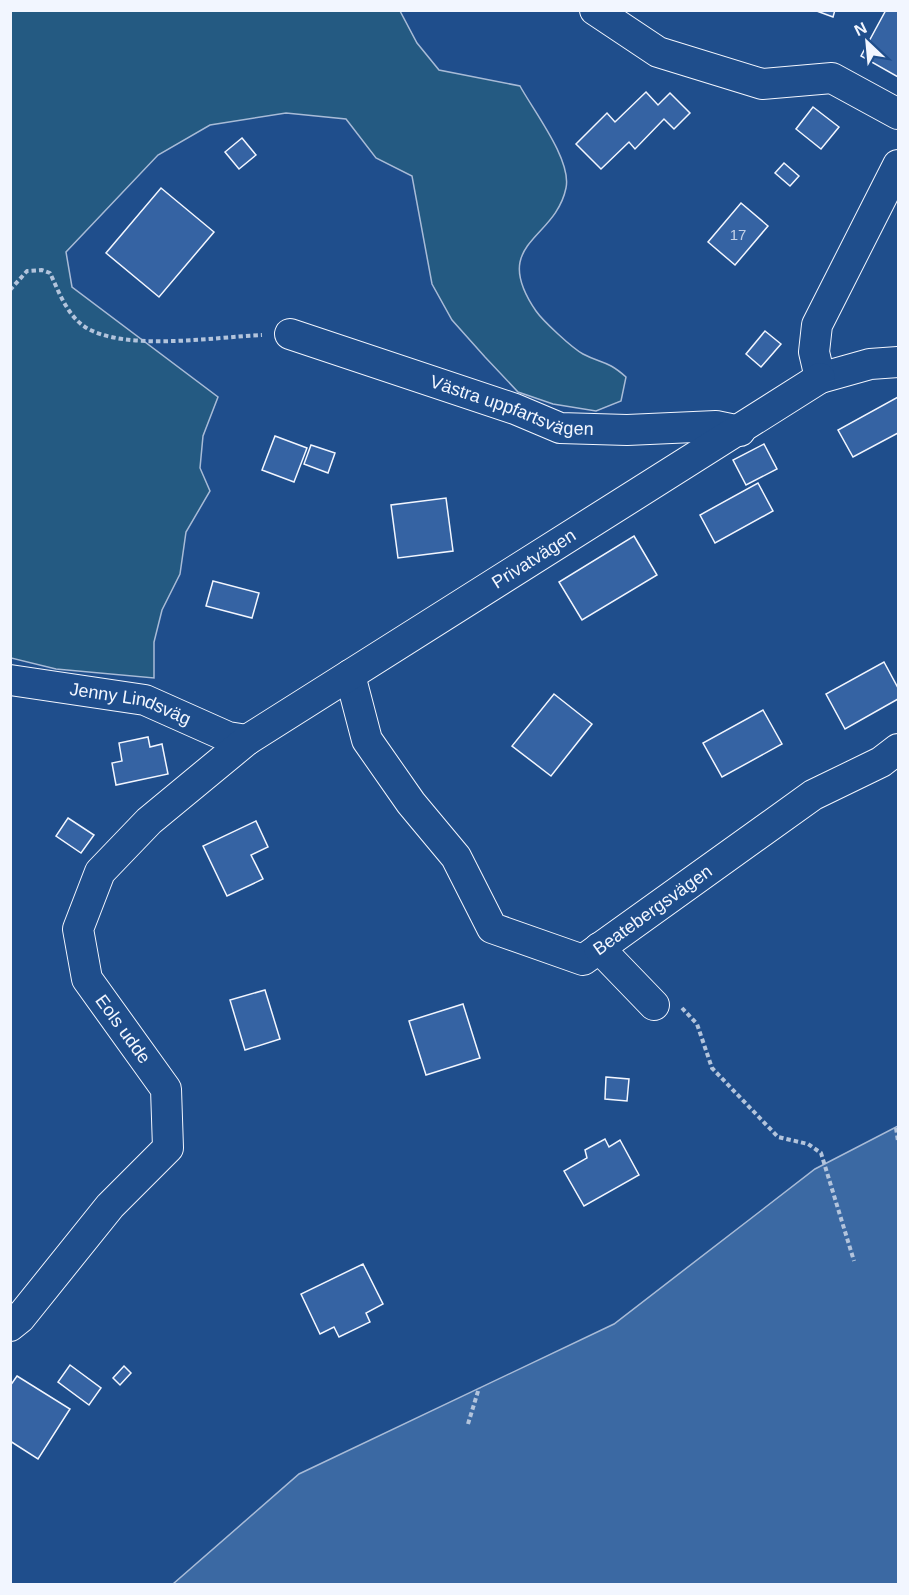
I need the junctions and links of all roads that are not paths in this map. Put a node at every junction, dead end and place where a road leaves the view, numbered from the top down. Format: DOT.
graph roads {
  1 [pos="595,10"];
  2 [pos="898,114"];
  3 [pos="898,165"];
  4 [pos="290,334"];
  5 [pos="898,362"];
  6 [pos="820,378"];
  7 [pos="740,431"];
  8 [pos="350,675"];
  9 [pos="10,680"];
  10 [pos="247,740"];
  11 [pos="898,749"];
  12 [pos="599,948"];
  13 [pos="654,1005"];
  14 [pos="10,1326"];
  1 -- 2 [label="street"];
  3 -- 6 [label="street"];
  4 -- 7 [label="street, Västra uppfartsvägen"];
  5 -- 6 [label="street, Privatvägen"];
  6 -- 7 [label="street, Privatvägen"];
  7 -- 8 [label="street, Privatvägen"];
  8 -- 10 [label="street, Privatvägen"];
  8 -- 12 [label="street, Beatebergsvägen"];
  9 -- 10 [label="street, Jenny Lindsväg"];
  10 -- 14 [label="street, Eols udde"];
  11 -- 12 [label="street, Beatebergsvägen"];
  12 -- 13 [label="street"];
}
